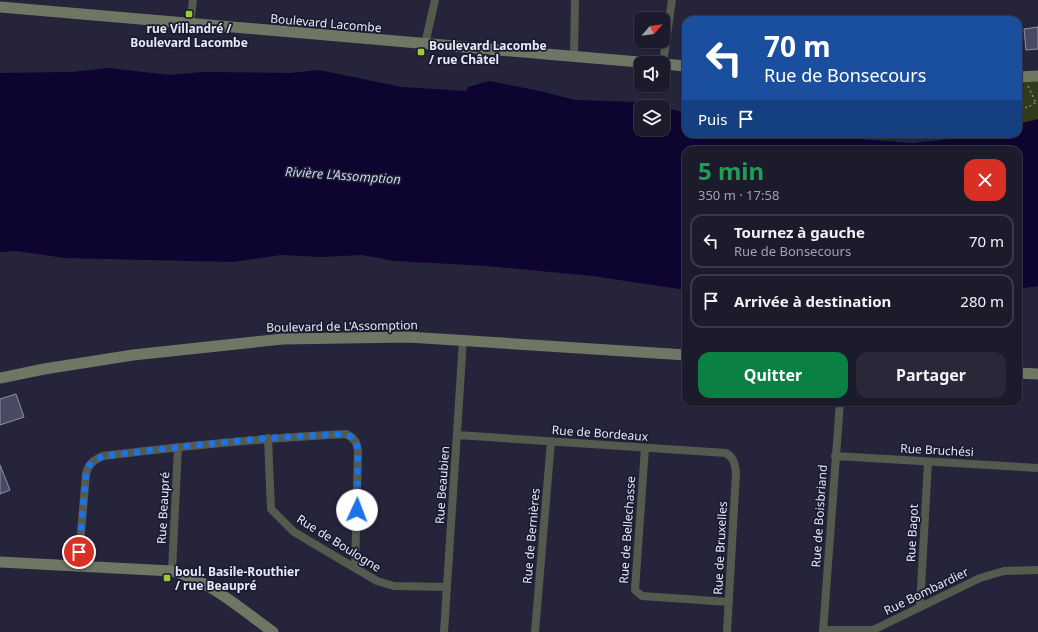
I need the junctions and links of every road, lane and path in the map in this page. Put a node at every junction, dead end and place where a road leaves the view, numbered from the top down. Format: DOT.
graph roads {
  1 [pos="193,0"];
  2 [pos="435,0"];
  3 [pos="575,0"];
  4 [pos="672,0"];
  5 [pos="13,4"];
  6 [pos="0,7"];
  7 [pos="190,24"];
  8 [pos="425,44"];
  9 [pos="664,56"];
  10 [pos="574,57"];
  11 [pos="634,62"];
  12 [pos="670,64"];
  13 [pos="682,65"];
  14 [pos="1038,76"];
  15 [pos="1022,77"];
  16 [pos="1022,79"];
  17 [pos="1037,102"];
  18 [pos="1022,104"];
  19 [pos="463,340"];
  20 [pos="682,355"];
  21 [pos="1022,373"];
  22 [pos="1038,374"];
  23 [pos="0,378"];
  24 [pos="840,406"];
  25 [pos="457,435"];
  26 [pos="268,438"];
  27 [pos="550,441"];
  28 [pos="178,447"];
  29 [pos="645,448"];
  30 [pos="836,456"];
  31 [pos="928,462"];
  32 [pos="736,464"];
  33 [pos="1038,468"];
  34 [pos="0,562"];
  35 [pos="78,568"];
  36 [pos="355,568"];
  37 [pos="1038,570"];
  38 [pos="172,571"];
  39 [pos="447,588"];
  40 [pos="729,602"];
  41 [pos="920,606"];
  42 [pos="823,631"];
  43 [pos="273,632"];
  44 [pos="444,632"];
  45 [pos="535,632"];
  46 [pos="727,632"];
  1 -- 7 [label="street"];
  2 -- 8 [label="street"];
  3 -- 10 [label="street"];
  4 -- 9 [label="street"];
  5 -- 6 [label="street, Boulevard Lacombe"];
  5 -- 7 [label="street, Boulevard Lacombe"];
  7 -- 8 [label="street, Boulevard Lacombe"];
  8 -- 10 [label="street, Boulevard Lacombe"];
  10 -- 11 [label="street, Boulevard Lacombe"];
  12 -- 13 [label="street"];
  14 -- 15 [label="street"];
  16 -- 17 [label="path"];
  17 -- 18 [label="path"];
  19 -- 20 [label="street, Boulevard de L'Assomption"];
  19 -- 23 [label="street, Boulevard de L'Assomption"];
  19 -- 25 [label="street, Rue Beaubien"];
  21 -- 22 [label="street"];
  24 -- 30 [label="street, Rue de Boisbriand"];
  25 -- 27 [label="street, Rue de Bordeaux"];
  25 -- 39 [label="street, Rue Beaubien"];
  26 -- 28 [label="street"];
  26 -- 36 [label="street, Rue de Boulogne"];
  26 -- 36 [label="street"];
  27 -- 29 [label="street, Rue de Bordeaux"];
  27 -- 45 [label="street, Rue de Bernières"];
  28 -- 35 [label="street"];
  28 -- 38 [label="street, Rue Beaupré"];
  29 -- 32 [label="street, Rue de Bordeaux"];
  29 -- 40 [label="street, Rue de Bellechasse"];
  30 -- 31 [label="street, Rue Bruchési"];
  30 -- 42 [label="street, Rue de Boisbriand"];
  31 -- 33 [label="street, Rue Bruchési"];
  31 -- 41 [label="street, Rue Bagot"];
  32 -- 40 [label="street, Rue de Bruxelles"];
  34 -- 35 [label="street"];
  35 -- 38 [label="street"];
  36 -- 39 [label="street, Rue de Boulogne"];
  37 -- 41 [label="street, Rue Bombardier"];
  38 -- 43 [label="street"];
  39 -- 44 [label="street, Rue Beaubien"];
  40 -- 46 [label="street, Rue de Bruxelles"];
  41 -- 42 [label="street, Rue Bombardier"];
}
